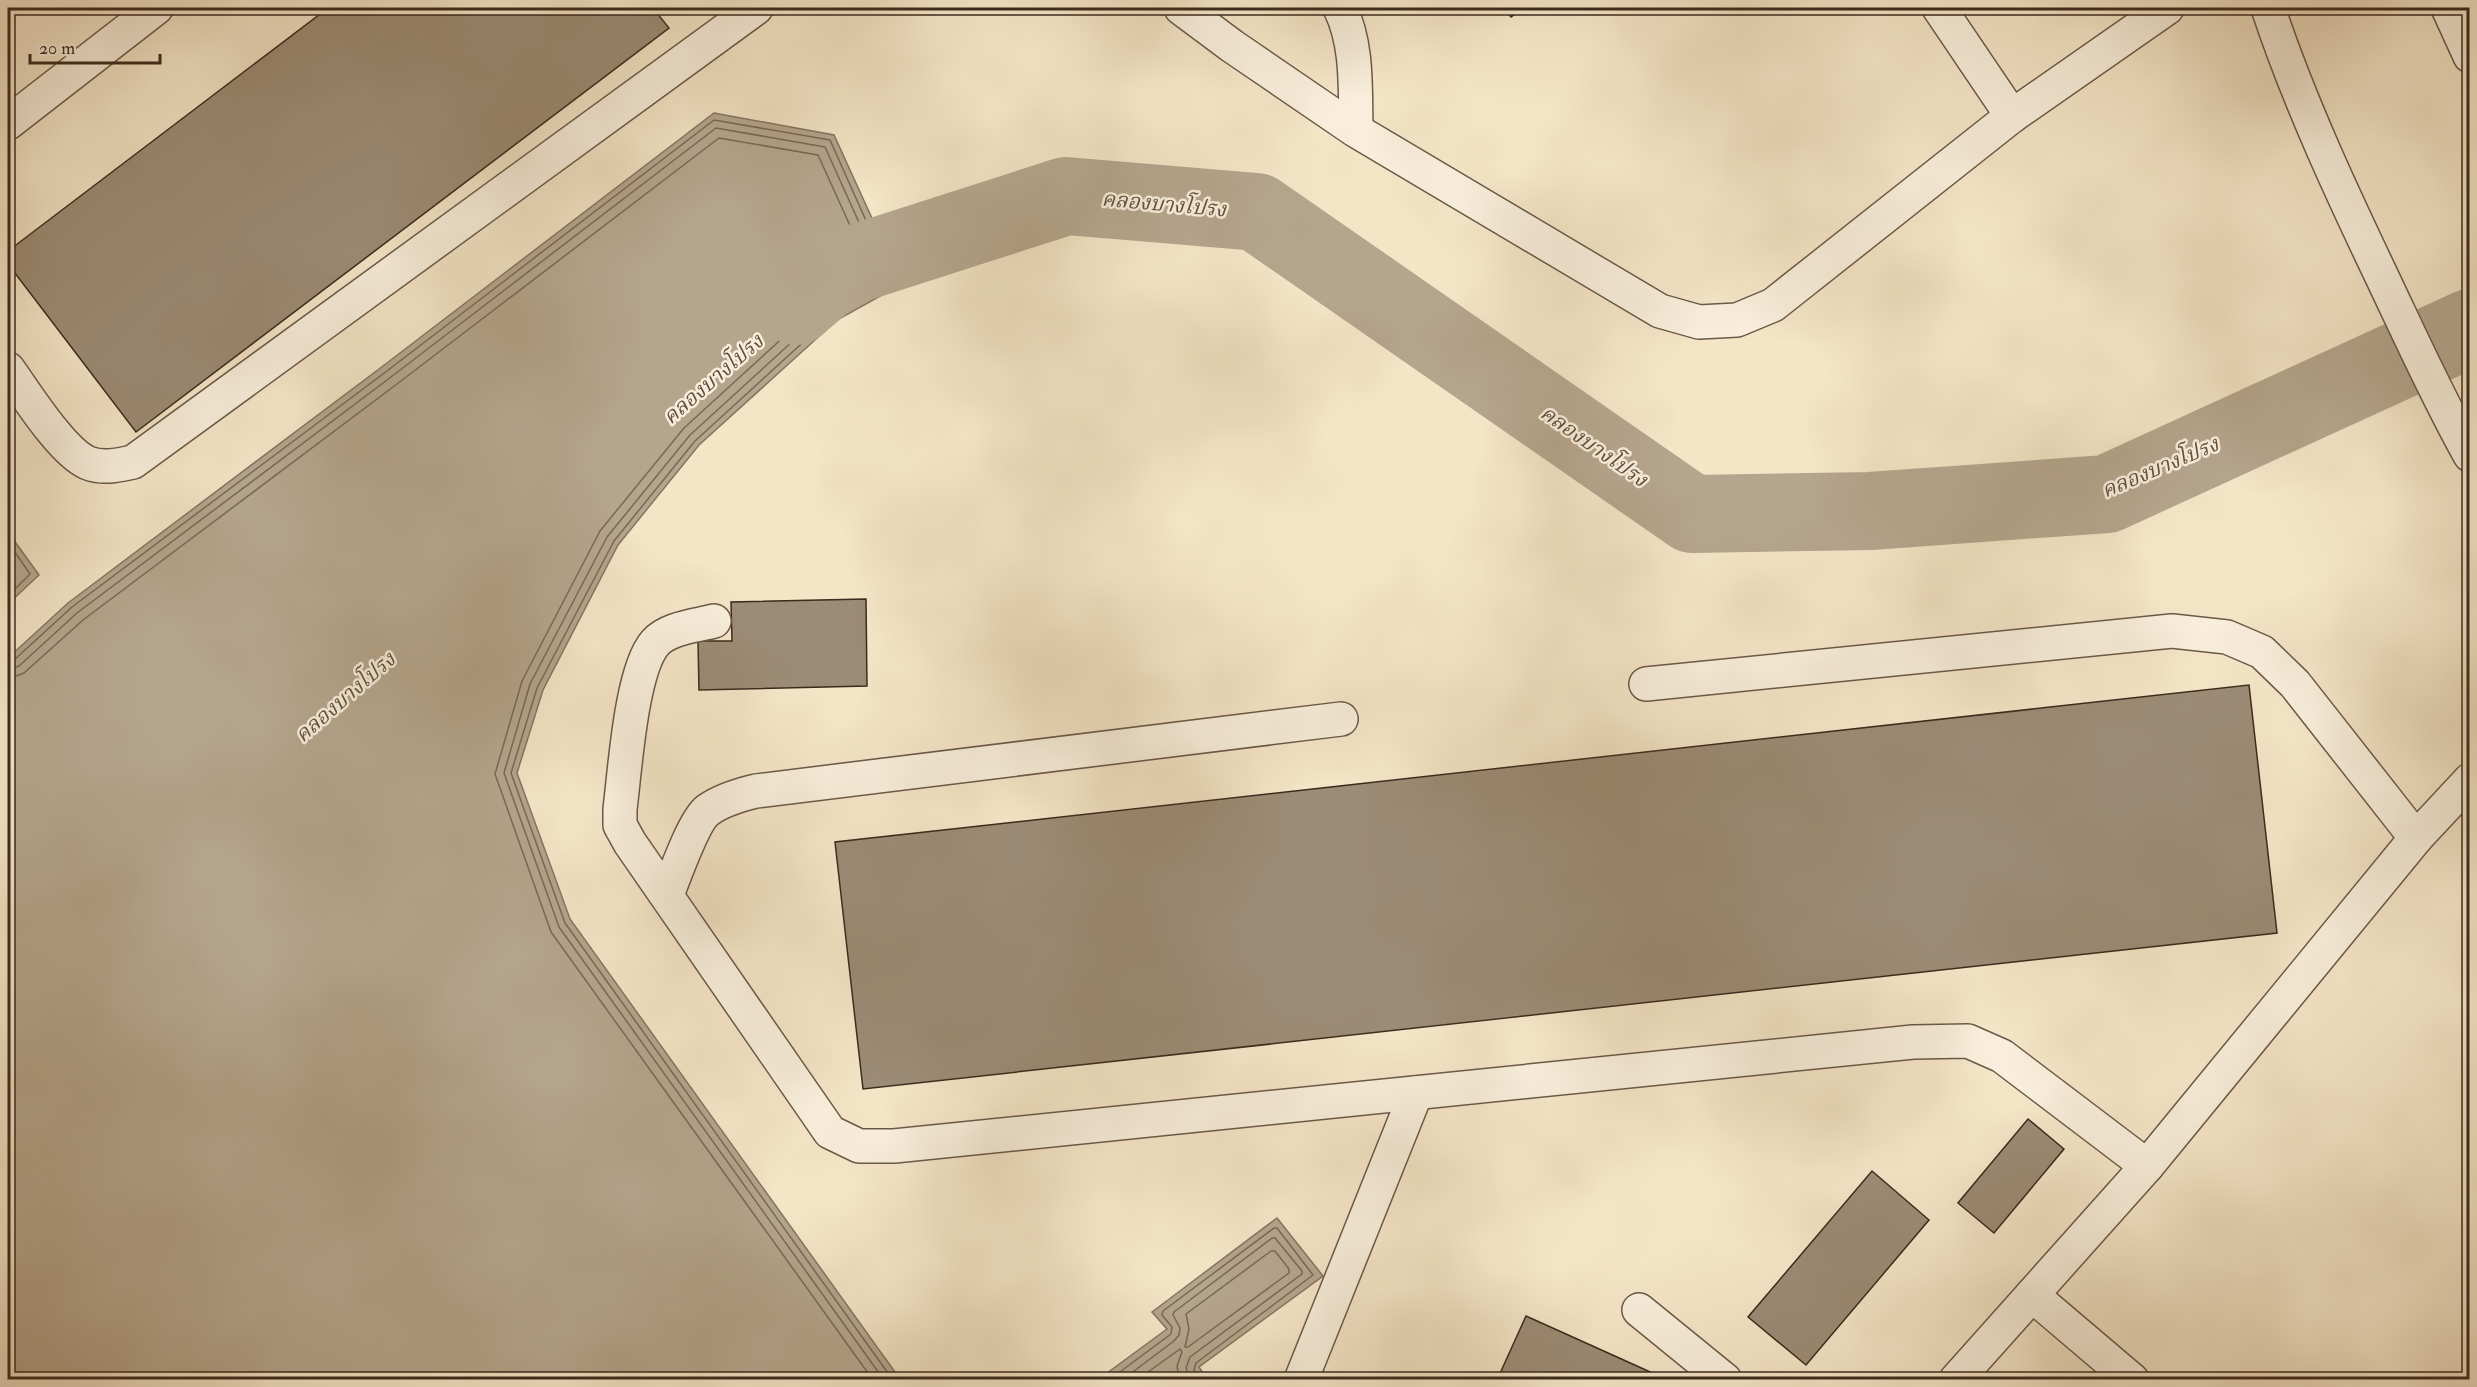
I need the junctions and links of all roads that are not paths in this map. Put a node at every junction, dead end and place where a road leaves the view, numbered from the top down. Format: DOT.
graph roads {
  1 [pos="156,8"];
  2 [pos="756,8"];
  3 [pos="1181,8"];
  4 [pos="1340,8"];
  5 [pos="1939,8"];
  6 [pos="2167,8"];
  7 [pos="2268,8"];
  8 [pos="2448,8"];
  9 [pos="2469,56"];
  10 [pos="2012,116"];
  11 [pos="8,123"];
  12 [pos="1356,129"];
  13 [pos="8,369"];
  14 [pos="2469,454"];
  15 [pos="714,621"];
  16 [pos="1646,684"];
  17 [pos="1341,719"];
  18 [pos="2469,780"];
  19 [pos="2416,838"];
  20 [pos="666,895"];
  21 [pos="1416,1093"];
  22 [pos="2146,1166"];
  23 [pos="2032,1295"];
  24 [pos="1640,1310"];
  25 [pos="1300,1380"];
  26 [pos="1725,1380"];
  27 [pos="1956,1380"];
  28 [pos="2132,1380"];
  1 -- 11 [label="lane"];
  2 -- 13 [label="lane"];
  3 -- 12 [label="lane"];
  4 -- 12 [label="lane"];
  5 -- 10 [label="lane"];
  6 -- 10 [label="lane"];
  7 -- 14 [label="lane"];
  8 -- 9 [label="lane"];
  10 -- 12 [label="lane"];
  15 -- 20 [label="lane"];
  16 -- 19 [label="lane"];
  17 -- 20 [label="lane"];
  18 -- 19 [label="lane"];
  19 -- 22 [label="lane"];
  20 -- 21 [label="lane"];
  21 -- 22 [label="lane"];
  21 -- 25 [label="lane"];
  22 -- 23 [label="lane"];
  23 -- 27 [label="lane"];
  23 -- 28 [label="lane"];
  24 -- 26 [label="lane"];
}
